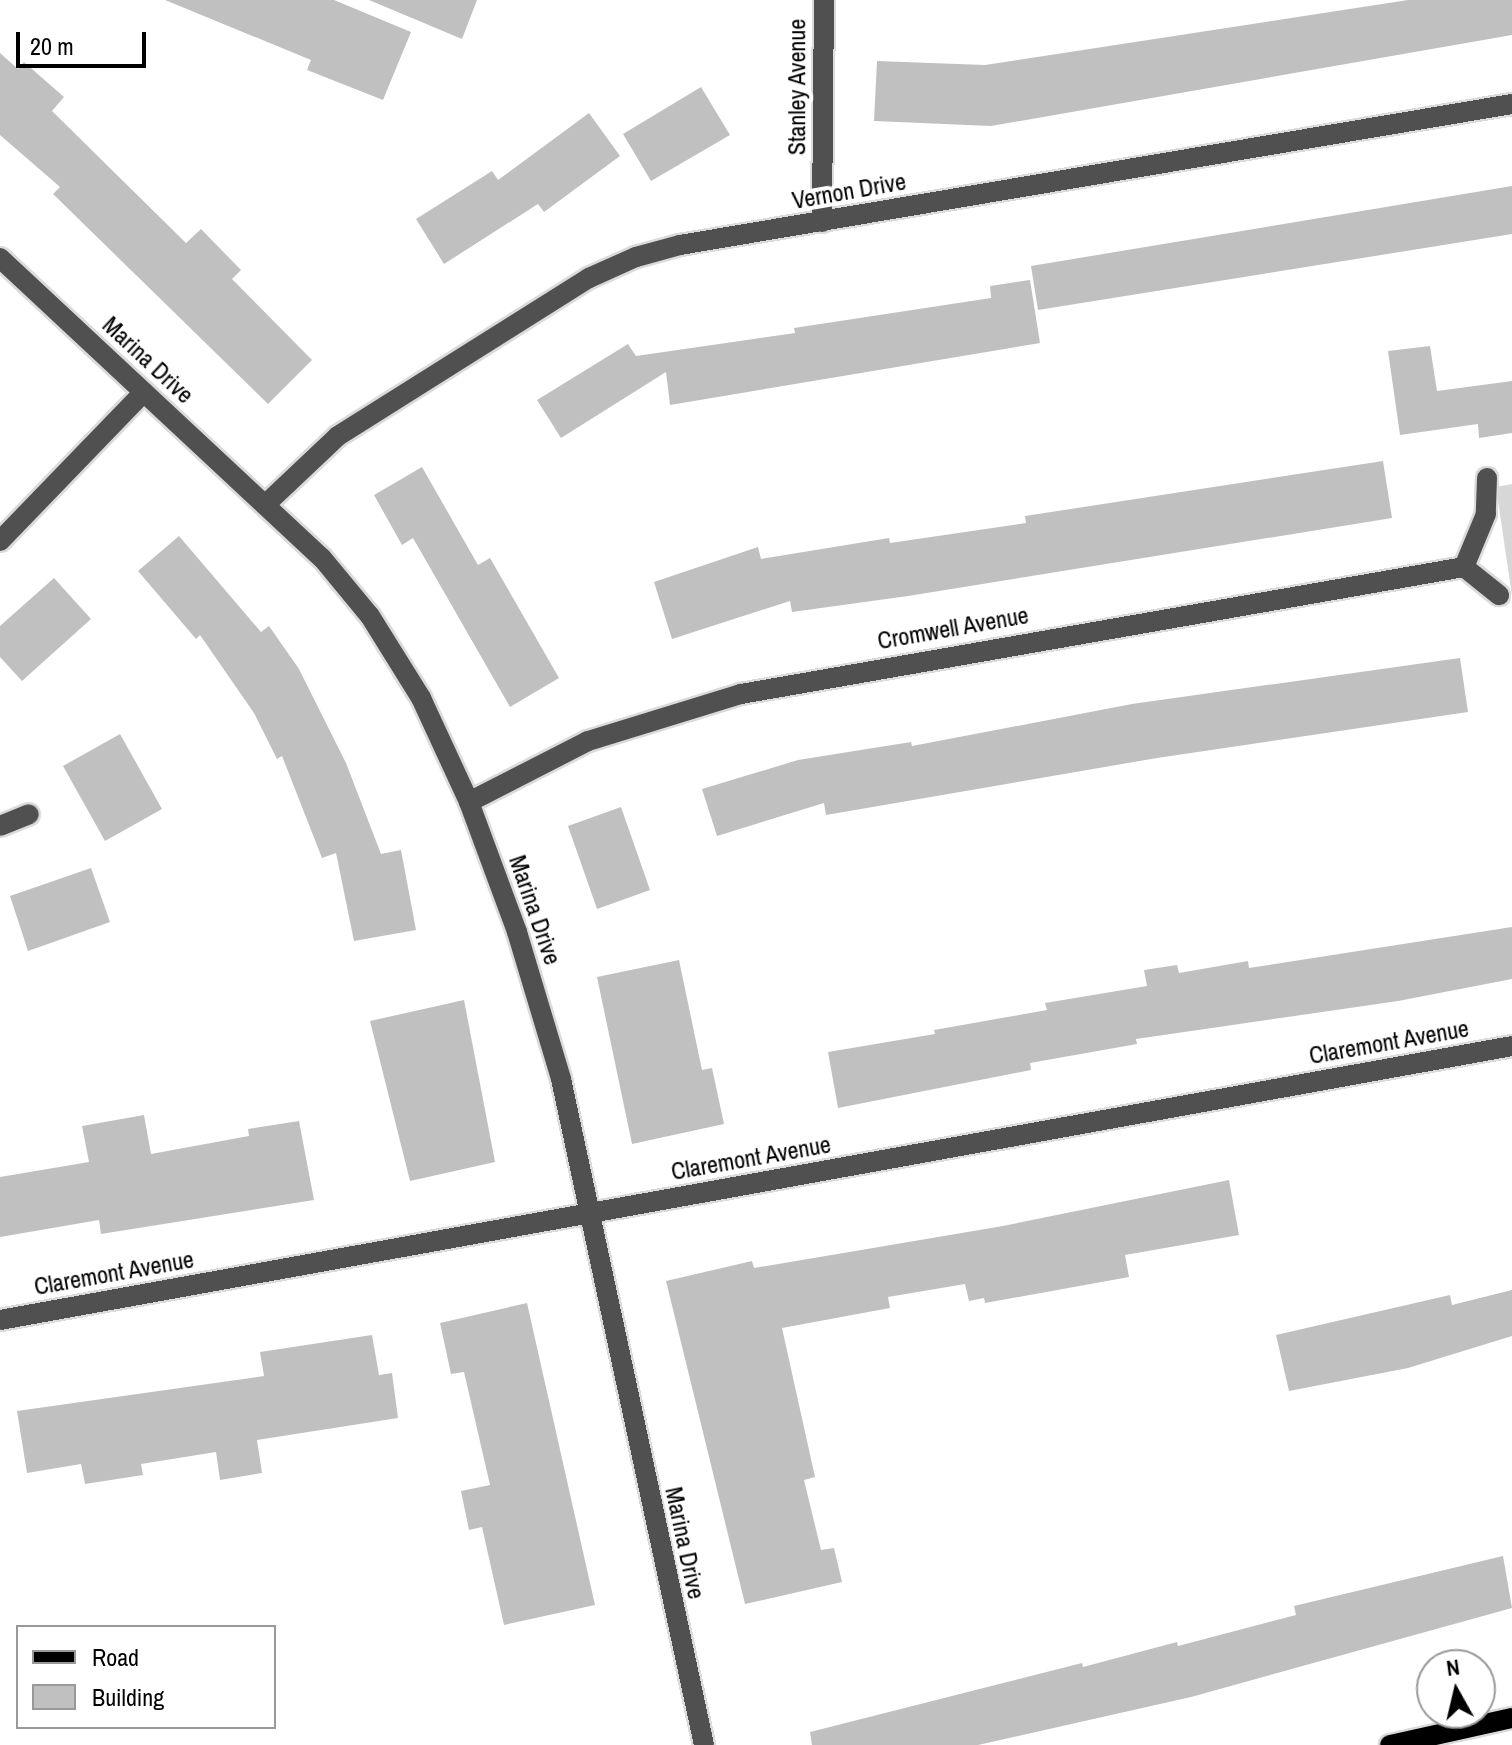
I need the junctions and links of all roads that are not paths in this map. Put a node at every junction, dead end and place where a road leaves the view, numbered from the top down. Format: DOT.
graph roads {
  1 [pos="824,0"];
  2 [pos="1512,104"];
  3 [pos="822,222"];
  4 [pos="0,258"];
  5 [pos="144,392"];
  6 [pos="1487,478"];
  7 [pos="266,504"];
  8 [pos="0,541"];
  9 [pos="1464,567"];
  10 [pos="1499,595"];
  11 [pos="469,802"];
  12 [pos="29,814"];
  13 [pos="0,824"];
  14 [pos="1512,1046"];
  15 [pos="593,1213"];
  16 [pos="0,1320"];
  17 [pos="1512,1718"];
  18 [pos="1431,1741"];
  19 [pos="704,1745"];
  20 [pos="1390,1745"];
  1 -- 3 [label="street, Stanley Avenue"];
  2 -- 3 [label="street, Vernon Drive"];
  3 -- 7 [label="street, Vernon Drive"];
  4 -- 5 [label="street, Marina Drive"];
  5 -- 7 [label="street, Marina Drive"];
  5 -- 8 [label="street"];
  6 -- 9 [label="street"];
  7 -- 11 [label="street, Marina Drive"];
  9 -- 10 [label="street"];
  9 -- 11 [label="street, Cromwell Avenue"];
  11 -- 15 [label="street, Marina Drive"];
  12 -- 13 [label="street"];
  14 -- 15 [label="street, Claremont Avenue"];
  15 -- 16 [label="street, Claremont Avenue"];
  15 -- 19 [label="street, Marina Drive"];
  17 -- 18 [label="main road"];
  18 -- 20 [label="main road"];
}
